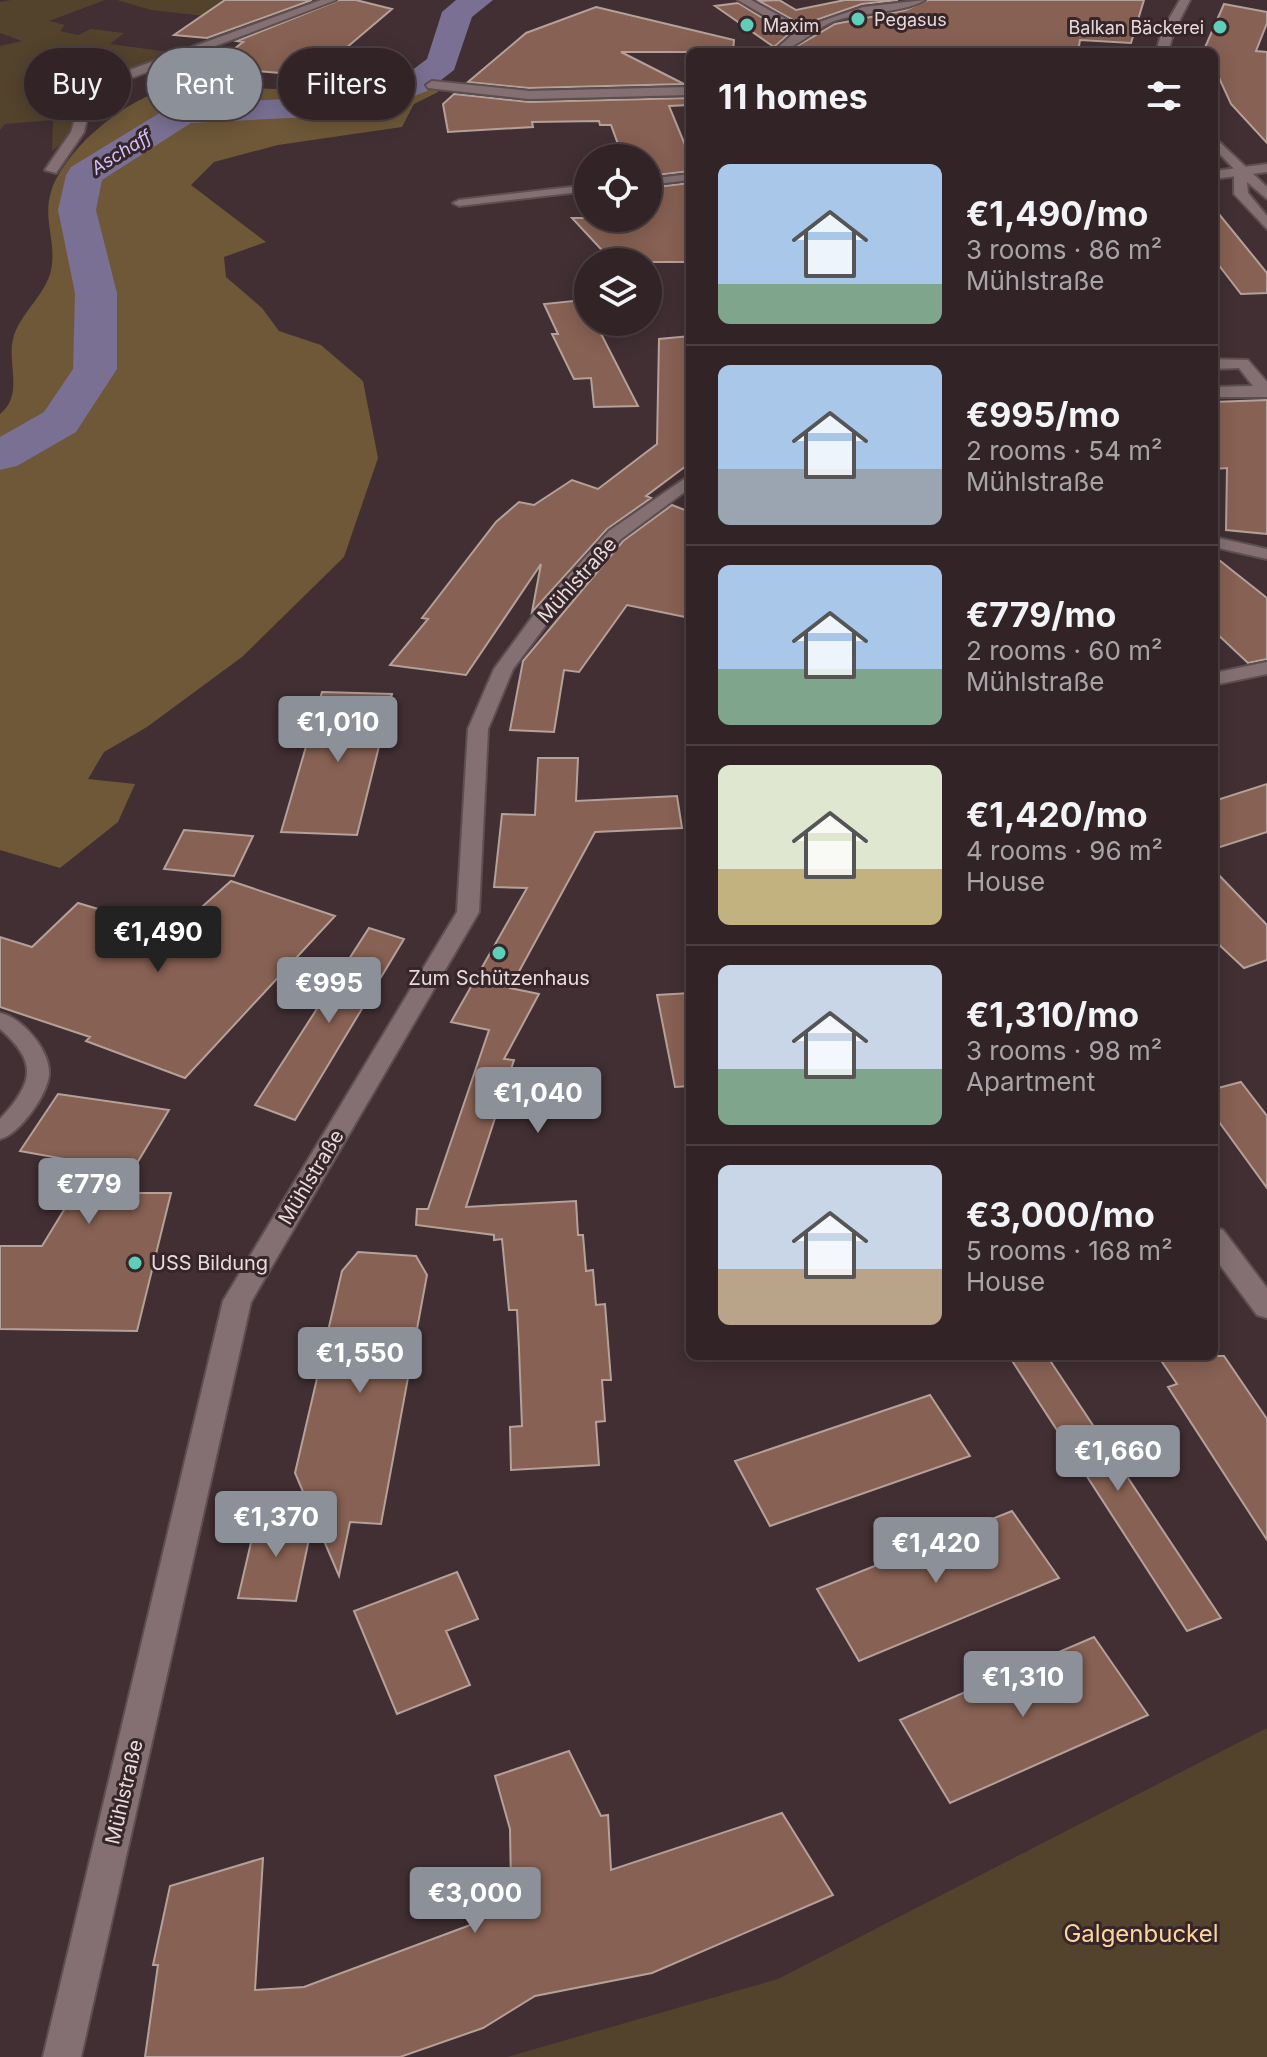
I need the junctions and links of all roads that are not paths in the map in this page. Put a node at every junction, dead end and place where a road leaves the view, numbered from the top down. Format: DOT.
graph roads {
  1 [pos="331,0"];
  2 [pos="743,0"];
  3 [pos="920,0"];
  4 [pos="1185,0"];
  5 [pos="799,31"];
  6 [pos="783,48"];
  7 [pos="1163,48"];
  8 [pos="432,85"];
  9 [pos="686,91"];
  10 [pos="1218,145"];
  11 [pos="1267,168"];
  12 [pos="51,170"];
  13 [pos="1240,170"];
  14 [pos="1218,174"];
  15 [pos="686,177"];
  16 [pos="662,180"];
  17 [pos="574,190"];
  18 [pos="1267,195"];
  19 [pos="459,203"];
  20 [pos="1267,225"];
  21 [pos="1218,364"];
  22 [pos="1266,391"];
  23 [pos="1218,392"];
  24 [pos="686,483"];
  25 [pos="1218,543"];
  26 [pos="1267,554"];
  27 [pos="1267,668"];
  28 [pos="1218,678"];
  29 [pos="1,1019"];
  30 [pos="0,1132"];
  31 [pos="1218,1242"];
  32 [pos="1267,1308"];
  33 [pos="62,2057"];
  1 -- 12 [label="street"];
  2 -- 5 [label="street"];
  3 -- 5 [label="street"];
  4 -- 7 [label="street"];
  5 -- 6 [label="street"];
  8 -- 9 [label="street"];
  10 -- 13 [label="street"];
  11 -- 13 [label="street"];
  13 -- 14 [label="street"];
  13 -- 18 [label="street"];
  13 -- 20 [label="street"];
  15 -- 16 [label="lane"];
  17 -- 19 [label="lane"];
  21 -- 22 [label="street"];
  22 -- 23 [label="street"];
  24 -- 33 [label="street, Mühlstraße"];
  25 -- 26 [label="street"];
  27 -- 28 [label="street"];
  29 -- 30 [label="lane"];
  31 -- 32 [label="street"];
}
